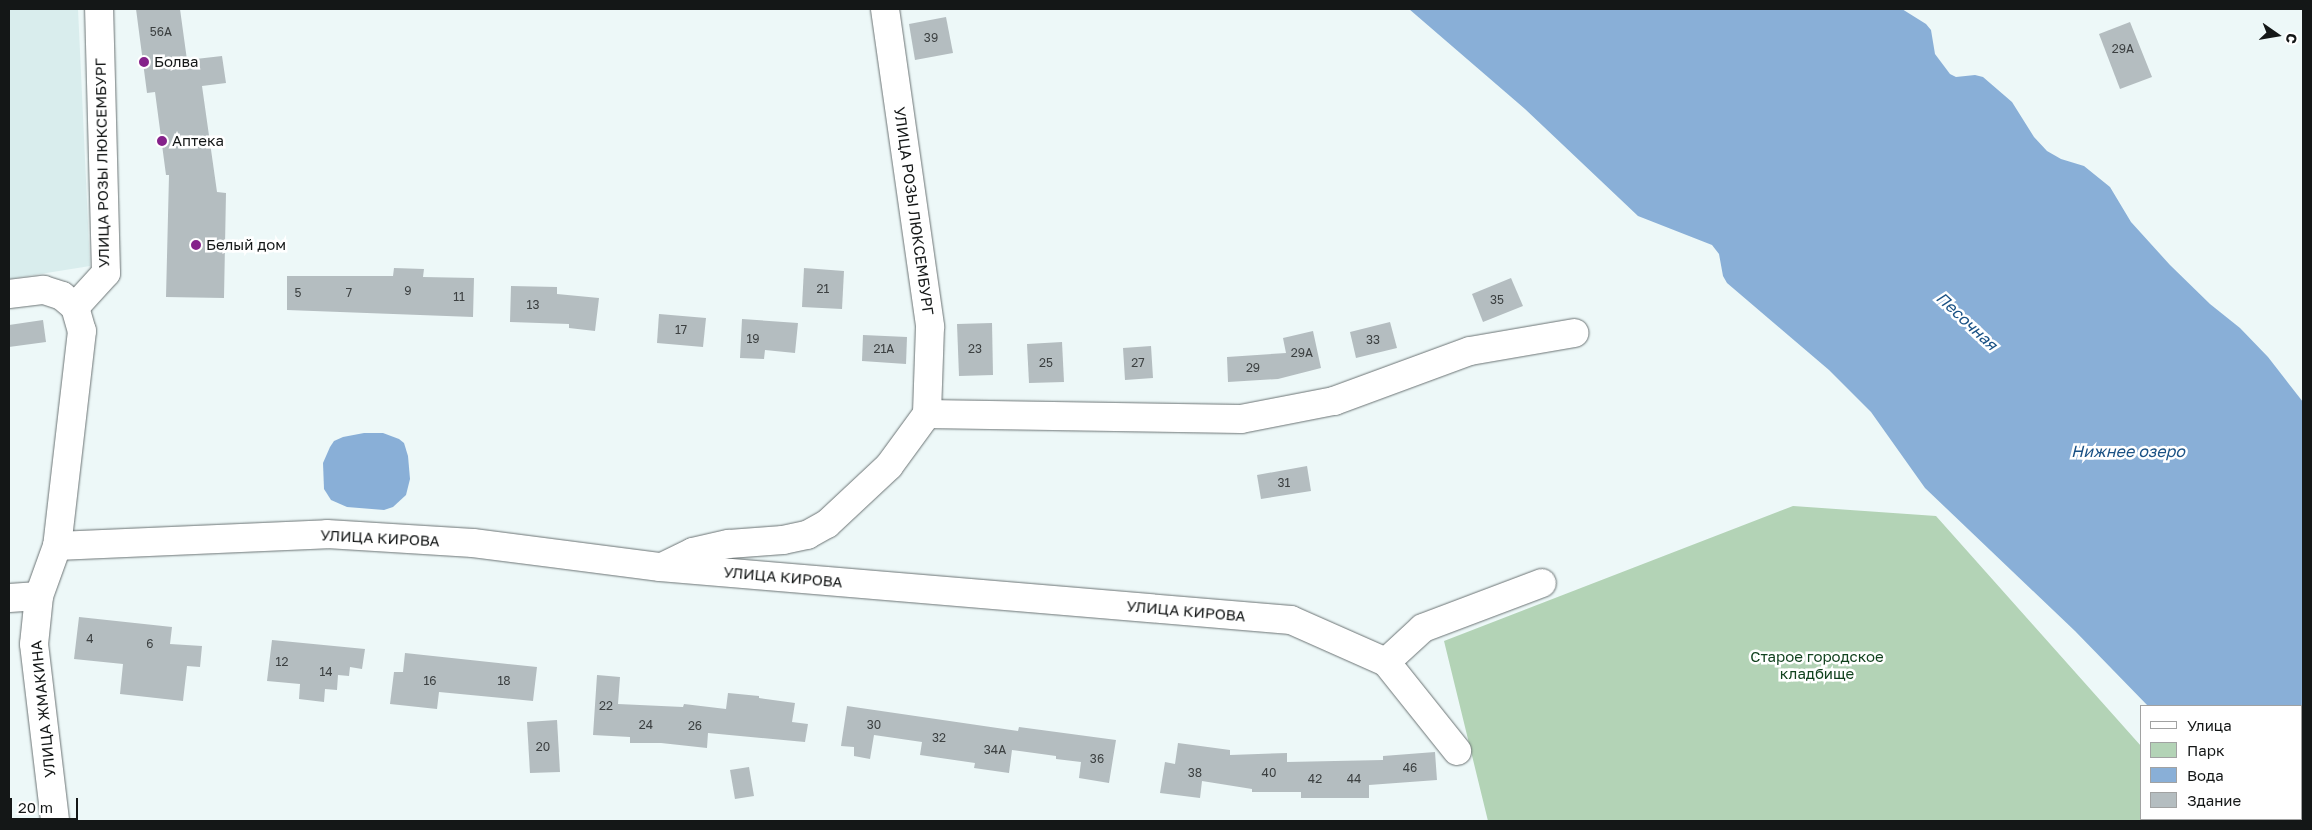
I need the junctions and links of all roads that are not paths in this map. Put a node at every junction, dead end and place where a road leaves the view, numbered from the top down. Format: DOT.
graph roads {
  1 [pos="99,9"];
  2 [pos="886,9"];
  3 [pos="9,294"];
  4 [pos="75,307"];
  5 [pos="1574,333"];
  6 [pos="928,414"];
  7 [pos="57,546"];
  8 [pos="660,567"];
  9 [pos="1542,583"];
  10 [pos="39,596"];
  11 [pos="9,598"];
  12 [pos="1386,662"];
  13 [pos="1457,751"];
  14 [pos="55,821"];
  1 -- 4 [label="street, УЛИЦА РОЗЫ ЛЮКСЕМБУРГ"];
  2 -- 6 [label="street, УЛИЦА РОЗЫ ЛЮКСЕМБУРГ"];
  3 -- 4 [label="street"];
  4 -- 7 [label="street"];
  5 -- 6 [label="street"];
  6 -- 8 [label="street"];
  7 -- 8 [label="street, УЛИЦА КИРОВА"];
  7 -- 10 [label="street"];
  8 -- 12 [label="street, УЛИЦА КИРОВА"];
  9 -- 12 [label="street"];
  10 -- 11 [label="street"];
  10 -- 14 [label="street, УЛИЦА ЖМАКИНА"];
  12 -- 13 [label="street, УЛИЦА КИРОВА"];
}
